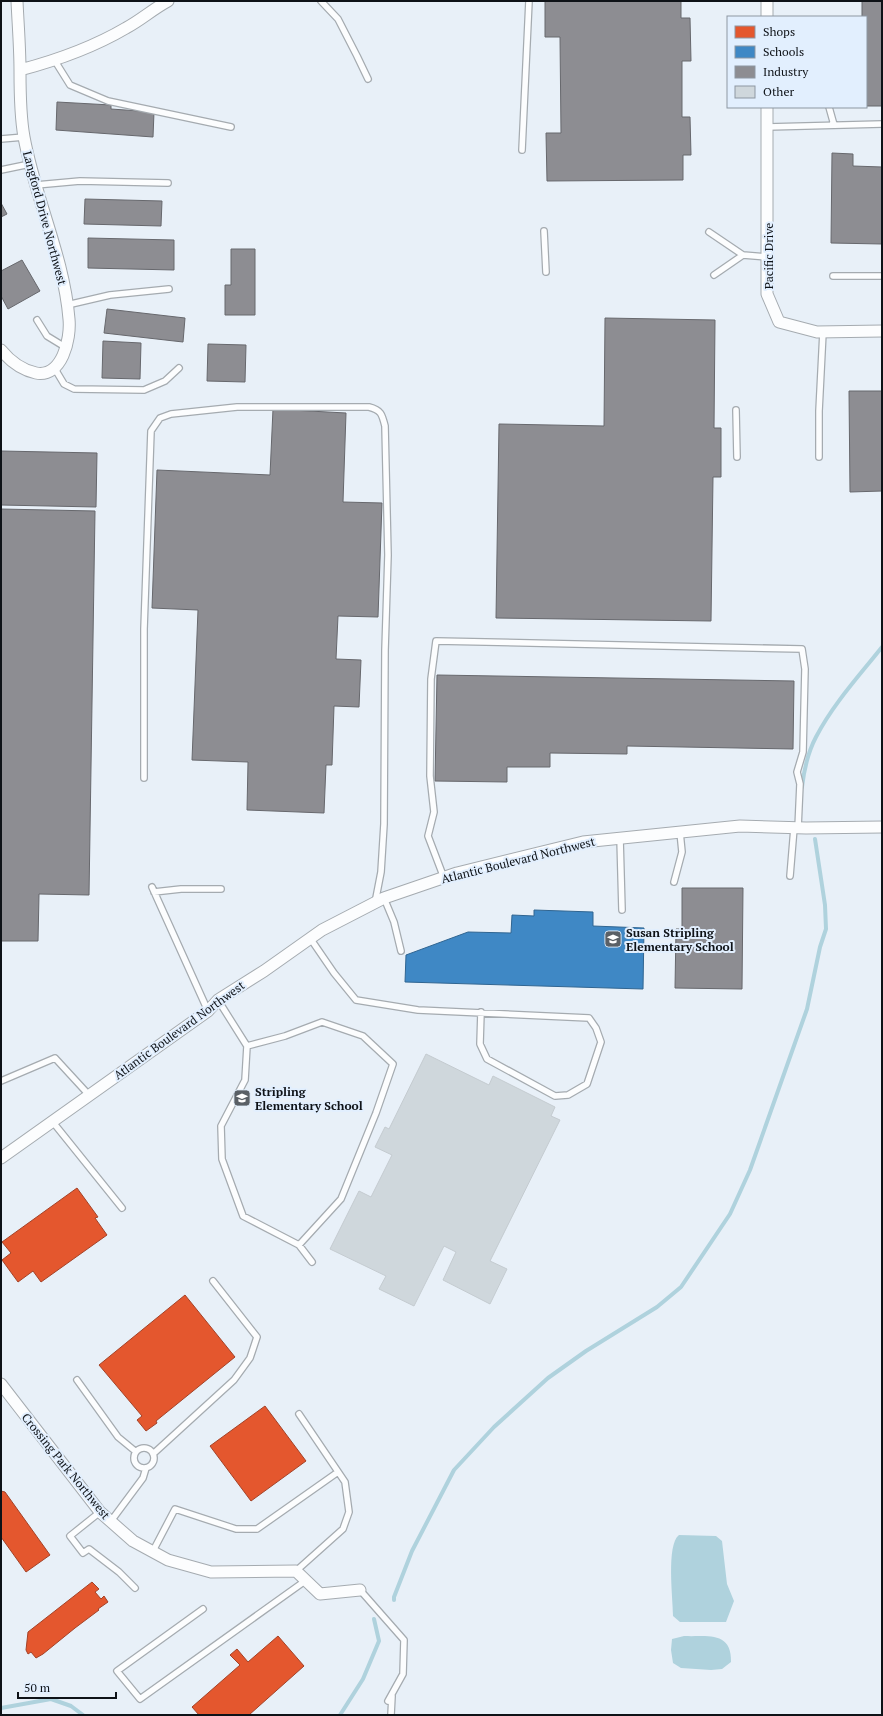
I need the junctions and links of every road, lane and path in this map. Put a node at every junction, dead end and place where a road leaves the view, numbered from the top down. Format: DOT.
graph roads {
  1 [pos="17,1"];
  2 [pos="168,1"];
  3 [pos="321,1"];
  4 [pos="529,1"];
  5 [pos="767,1"];
  6 [pos="767,16"];
  7 [pos="55,61"];
  8 [pos="20,70"];
  9 [pos="368,79"];
  10 [pos="767,108"];
  11 [pos="829,108"];
  12 [pos="882,124"];
  13 [pos="834,125"];
  14 [pos="231,127"];
  15 [pos="767,127"];
  16 [pos="24,137"];
  17 [pos="1,139"];
  18 [pos="522,150"];
  19 [pos="31,164"];
  20 [pos="1,170"];
  21 [pos="168,182"];
  22 [pos="36,185"];
  23 [pos="544,231"];
  24 [pos="709,232"];
  25 [pos="743,255"];
  26 [pos="767,257"];
  27 [pos="546,272"];
  28 [pos="714,275"];
  29 [pos="833,276"];
  30 [pos="882,276"];
  31 [pos="169,289"];
  32 [pos="67,305"];
  33 [pos="37,320"];
  34 [pos="882,331"];
  35 [pos="823,332"];
  36 [pos="65,347"];
  37 [pos="1,350"];
  38 [pos="178,368"];
  39 [pos="55,369"];
  40 [pos="736,410"];
  41 [pos="737,457"];
  42 [pos="819,458"];
  43 [pos="144,778"];
  44 [pos="882,827"];
  45 [pos="799,828"];
  46 [pos="680,832"];
  47 [pos="620,838"];
  48 [pos="790,876"];
  49 [pos="444,878"];
  50 [pos="674,882"];
  51 [pos="220,889"];
  52 [pos="380,900"];
  53 [pos="622,910"];
  54 [pos="310,938"];
  55 [pos="401,951"];
  56 [pos="218,1000"];
  57 [pos="208,1011"];
  58 [pos="481,1012"];
  59 [pos="247,1046"];
  60 [pos="1,1080"];
  61 [pos="89,1095"];
  62 [pos="52,1121"];
  63 [pos="1,1158"];
  64 [pos="122,1208"];
  65 [pos="299,1245"];
  66 [pos="312,1262"];
  67 [pos="213,1281"];
  68 [pos="77,1380"];
  69 [pos="1,1384"];
  70 [pos="298,1414"];
  71 [pos="135,1451"];
  72 [pos="153,1454"];
  73 [pos="146,1468"];
  74 [pos="338,1472"];
  75 [pos="100,1512"];
  76 [pos="111,1521"];
  77 [pos="153,1551"];
  78 [pos="296,1571"];
  79 [pos="305,1580"];
  80 [pos="135,1588"];
  81 [pos="360,1590"];
  82 [pos="203,1609"];
  83 [pos="392,1693"];
  84 [pos="388,1701"];
  85 [pos="391,1715"];
  1 -- 8 [label="street, Langford Drive Northwest"];
  2 -- 7 [label="street"];
  3 -- 9 [label="lane"];
  4 -- 18 [label="lane"];
  5 -- 6 [label="street"];
  7 -- 8 [label="street"];
  7 -- 14 [label="lane"];
  8 -- 16 [label="street, Langford Drive Northwest"];
  10 -- 15 [label="street, Pacific Drive"];
  11 -- 13 [label="lane"];
  12 -- 13 [label="lane"];
  13 -- 15 [label="lane"];
  15 -- 26 [label="street, Pacific Drive"];
  16 -- 17 [label="lane"];
  16 -- 19 [label="street, Langford Drive Northwest"];
  19 -- 20 [label="lane"];
  19 -- 22 [label="street, Langford Drive Northwest"];
  21 -- 22 [label="lane"];
  22 -- 32 [label="street, Langford Drive Northwest"];
  23 -- 27 [label="lane"];
  24 -- 25 [label="lane"];
  25 -- 26 [label="lane"];
  25 -- 28 [label="lane"];
  26 -- 35 [label="street, Pacific Drive"];
  29 -- 30 [label="lane"];
  31 -- 32 [label="lane"];
  32 -- 36 [label="street, Langford Drive Northwest"];
  33 -- 36 [label="lane"];
  34 -- 35 [label="street, Pacific Drive"];
  35 -- 42 [label="lane"];
  36 -- 39 [label="street, Langford Drive Northwest"];
  37 -- 39 [label="street"];
  38 -- 39 [label="lane"];
  40 -- 41 [label="lane"];
  43 -- 52 [label="lane"];
  44 -- 45 [label="street, Atlantic Boulevard Northwest"];
  45 -- 46 [label="street, Atlantic Boulevard Northwest"];
  45 -- 48 [label="lane"];
  45 -- 49 [label="lane"];
  46 -- 47 [label="street, Atlantic Boulevard Northwest"];
  46 -- 50 [label="lane"];
  47 -- 49 [label="street, Atlantic Boulevard Northwest"];
  47 -- 53 [label="lane"];
  49 -- 52 [label="street, Atlantic Boulevard Northwest"];
  51 -- 57 [label="lane"];
  52 -- 54 [label="street, Atlantic Boulevard Northwest"];
  52 -- 55 [label="lane"];
  54 -- 56 [label="street, Atlantic Boulevard Northwest"];
  54 -- 58 [label="lane"];
  56 -- 57 [label="street, Atlantic Boulevard Northwest"];
  56 -- 59 [label="lane"];
  57 -- 61 [label="street, Atlantic Boulevard Northwest"];
  58 -- 58 [label="lane"];
  59 -- 65 [label="lane"];
  59 -- 65 [label="lane"];
  60 -- 61 [label="lane"];
  61 -- 62 [label="street, Atlantic Boulevard Northwest"];
  62 -- 63 [label="street, Atlantic Boulevard Northwest"];
  62 -- 64 [label="lane"];
  65 -- 66 [label="lane"];
  67 -- 72 [label="lane"];
  68 -- 71 [label="lane"];
  69 -- 75 [label="street, Crossing Park Northwest"];
  70 -- 74 [label="lane"];
  71 -- 72 [label="lane"];
  71 -- 73 [label="lane"];
  72 -- 73 [label="lane"];
  73 -- 76 [label="lane"];
  74 -- 77 [label="lane"];
  74 -- 78 [label="lane"];
  75 -- 76 [label="street, Crossing Park Northwest"];
  75 -- 80 [label="lane"];
  76 -- 77 [label="street, Crossing Park Northwest"];
  77 -- 78 [label="street, Crossing Park Northwest"];
  78 -- 79 [label="street"];
  79 -- 81 [label="street"];
  79 -- 82 [label="lane"];
  81 -- 83 [label="lane"];
  83 -- 84 [label="lane"];
  83 -- 85 [label="lane"];
}
